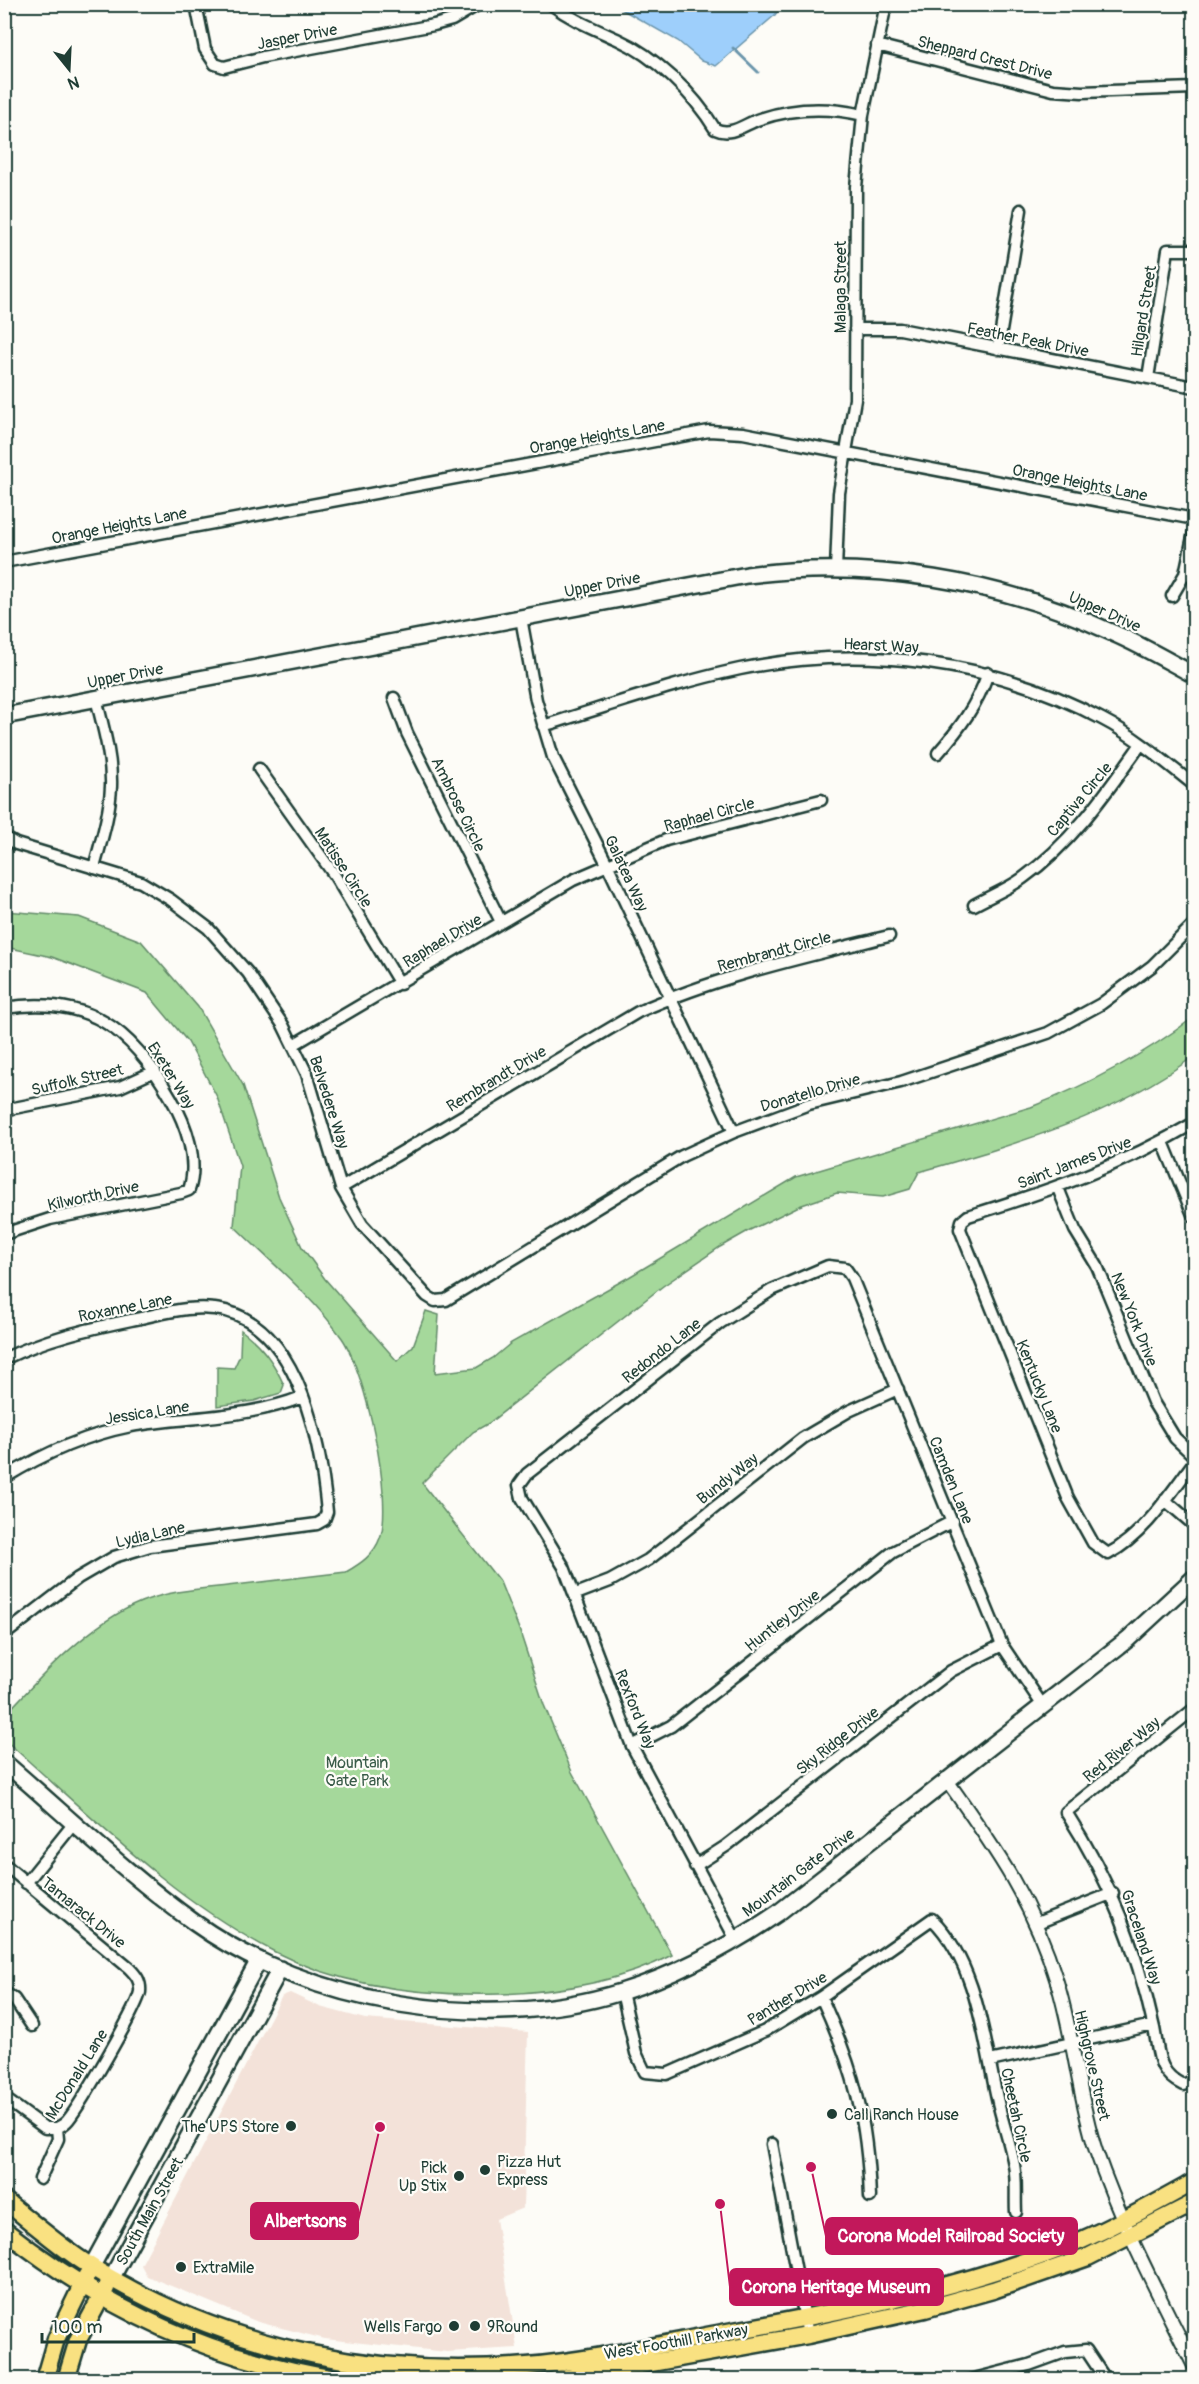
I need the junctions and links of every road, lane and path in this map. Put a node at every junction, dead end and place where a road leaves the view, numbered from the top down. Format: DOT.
graph roads {
  1 [pos="196,4"];
  2 [pos="479,4"];
  3 [pos="551,4"];
  4 [pos="886,4"];
  5 [pos="877,45"];
  6 [pos="1194,88"];
  7 [pos="863,115"];
  8 [pos="1021,210"];
  9 [pos="1194,250"];
  10 [pos="855,329"];
  11 [pos="999,349"];
  12 [pos="1149,378"];
  13 [pos="1194,387"];
  14 [pos="847,453"];
  15 [pos="1194,519"];
  16 [pos="1194,532"];
  17 [pos="4,562"];
  18 [pos="836,570"];
  19 [pos="1172,596"];
  20 [pos="521,618"];
  21 [pos="988,673"];
  22 [pos="1194,675"];
  23 [pos="96,698"];
  24 [pos="394,698"];
  25 [pos="4,716"];
  26 [pos="543,726"];
  27 [pos="1141,744"];
  28 [pos="938,753"];
  29 [pos="259,769"];
  30 [pos="1194,785"];
  31 [pos="821,800"];
  32 [pos="4,837"];
  33 [pos="607,864"];
  34 [pos="94,868"];
  35 [pos="974,905"];
  36 [pos="501,922"];
  37 [pos="1194,924"];
  38 [pos="889,936"];
  39 [pos="400,984"];
  40 [pos="669,998"];
  41 [pos="4,1008"];
  42 [pos="293,1045"];
  43 [pos="155,1071"];
  44 [pos="4,1110"];
  45 [pos="1194,1123"];
  46 [pos="734,1131"];
  47 [pos="1163,1142"];
  48 [pos="341,1188"];
  49 [pos="1058,1188"];
  50 [pos="189,1190"];
  51 [pos="1194,1217"];
  52 [pos="962,1221"];
  53 [pos="4,1234"];
  54 [pos="838,1265"];
  55 [pos="435,1301"];
  56 [pos="4,1359"];
  57 [pos="898,1389"];
  58 [pos="302,1397"];
  59 [pos="1194,1456"];
  60 [pos="1194,1462"];
  61 [pos="4,1478"];
  62 [pos="519,1485"];
  63 [pos="1165,1500"];
  64 [pos="953,1521"];
  65 [pos="1194,1525"];
  66 [pos="1194,1578"];
  67 [pos="576,1594"];
  68 [pos="4,1635"];
  69 [pos="1002,1645"];
  70 [pos="1043,1706"];
  71 [pos="1194,1708"];
  72 [pos="632,1746"];
  73 [pos="4,1762"];
  74 [pos="946,1779"];
  75 [pos="1066,1812"];
  76 [pos="75,1822"];
  77 [pos="4,1864"];
  78 [pos="695,1866"];
  79 [pos="26,1883"];
  80 [pos="1113,1893"];
  81 [pos="932,1919"];
  82 [pos="1037,1923"];
  83 [pos="736,1940"];
  84 [pos="259,1960"];
  85 [pos="280,1969"];
  86 [pos="140,1986"];
  87 [pos="4,1992"];
  88 [pos="622,1992"];
  89 [pos="821,1997"];
  90 [pos="1153,2025"];
  91 [pos="32,2026"];
  92 [pos="1071,2042"];
  93 [pos="990,2061"];
  94 [pos="201,2068"];
  95 [pos="1194,2080"];
  96 [pos="4,2098"];
  97 [pos="200,2118"];
  98 [pos="57,2128"];
  99 [pos="772,2144"];
  100 [pos="40,2179"];
  101 [pos="1194,2182"];
  102 [pos="870,2197"];
  103 [pos="4,2200"];
  104 [pos="1194,2203"];
  105 [pos="1016,2212"];
  106 [pos="1123,2221"];
  107 [pos="4,2230"];
  108 [pos="1131,2238"];
  109 [pos="92,2266"];
  110 [pos="111,2279"];
  111 [pos="82,2284"];
  112 [pos="102,2296"];
  113 [pos="804,2318"];
  114 [pos="808,2335"];
  115 [pos="1194,2366"];
  116 [pos="44,2379"];
  117 [pos="66,2379"];
  118 [pos="342,2379"];
  119 [pos="556,2379"];
  120 [pos="970,2379"];
  121 [pos="1106,2379"];
  1 -- 2 [label="street, Jasper Drive"];
  3 -- 7 [label="street"];
  4 -- 5 [label="street, Malaga Street"];
  5 -- 6 [label="street, Sheppard Crest Drive"];
  5 -- 7 [label="street, Malaga Street"];
  7 -- 10 [label="street, Malaga Street"];
  8 -- 11 [label="street"];
  9 -- 12 [label="street, Hilgard Street"];
  10 -- 11 [label="street, Feather Peak Drive"];
  10 -- 14 [label="street, Malaga Street"];
  11 -- 12 [label="street, Feather Peak Drive"];
  12 -- 13 [label="street, Feather Peak Drive"];
  14 -- 15 [label="street, Orange Heights Lane"];
  14 -- 17 [label="street, Orange Heights Lane"];
  14 -- 18 [label="street, Malaga Street"];
  16 -- 19 [label="street"];
  18 -- 20 [label="main road, Upper Drive"];
  18 -- 22 [label="main road, Upper Drive"];
  20 -- 23 [label="main road, Upper Drive"];
  20 -- 26 [label="street, Galatea Way"];
  21 -- 26 [label="street, Hearst Way"];
  21 -- 27 [label="street, Hearst Way"];
  21 -- 28 [label="street"];
  23 -- 25 [label="main road, Upper Drive"];
  23 -- 34 [label="street"];
  24 -- 36 [label="street, Ambrose Circle"];
  26 -- 33 [label="street, Galatea Way"];
  27 -- 30 [label="street, Hearst Way"];
  27 -- 35 [label="street, Captiva Circle"];
  29 -- 39 [label="street, Matisse Circle"];
  31 -- 33 [label="street, Raphael Circle"];
  32 -- 34 [label="street, Belvedere Way"];
  33 -- 36 [label="street, Raphael Drive"];
  33 -- 40 [label="street, Galatea Way"];
  34 -- 42 [label="street, Belvedere Way"];
  36 -- 39 [label="street, Raphael Drive"];
  37 -- 46 [label="street, Donatello Drive"];
  38 -- 40 [label="street, Rembrandt Circle"];
  39 -- 42 [label="street, Raphael Drive"];
  40 -- 46 [label="street, Galatea Way"];
  40 -- 48 [label="street, Rembrandt Drive"];
  41 -- 43 [label="street, Exeter Way"];
  42 -- 48 [label="street, Belvedere Way"];
  43 -- 44 [label="street, Suffolk Street"];
  43 -- 50 [label="street, Exeter Way"];
  45 -- 47 [label="street, Saint James Drive"];
  46 -- 55 [label="street, Donatello Drive"];
  47 -- 49 [label="street, Saint James Drive"];
  47 -- 51 [label="street"];
  48 -- 55 [label="street, Belvedere Way"];
  49 -- 52 [label="street, Saint James Drive"];
  49 -- 59 [label="street, New York Drive"];
  50 -- 53 [label="street, Kilworth Drive"];
  52 -- 63 [label="street, Kentucky Lane"];
  54 -- 57 [label="street, Camden Lane"];
  54 -- 62 [label="street, Redondo Lane"];
  56 -- 58 [label="street, Roxanne Lane"];
  57 -- 64 [label="street, Camden Lane"];
  57 -- 67 [label="street, Bundy Way"];
  58 -- 61 [label="street, Jessica Lane"];
  58 -- 68 [label="street, Lydia Lane"];
  60 -- 63 [label="street"];
  62 -- 67 [label="street, Rexford Way"];
  63 -- 65 [label="street"];
  64 -- 69 [label="street, Camden Lane"];
  64 -- 72 [label="street, Huntley Drive"];
  66 -- 70 [label="main road, Mountain Gate Drive"];
  67 -- 72 [label="street, Rexford Way"];
  69 -- 70 [label="street, Camden Lane"];
  69 -- 78 [label="street, Sky Ridge Drive"];
  70 -- 74 [label="main road, Mountain Gate Drive"];
  71 -- 75 [label="street, Red River Way"];
  72 -- 78 [label="street, Rexford Way"];
  73 -- 76 [label="main road"];
  74 -- 82 [label="street, Highgrove Street"];
  74 -- 83 [label="main road, Mountain Gate Drive"];
  75 -- 80 [label="street, Graceland Way"];
  76 -- 79 [label="street"];
  76 -- 84 [label="main road"];
  77 -- 79 [label="street, Tamarack Drive"];
  78 -- 83 [label="street, Rexford Way"];
  79 -- 86 [label="street, Tamarack Drive"];
  80 -- 82 [label="street"];
  80 -- 90 [label="street, Graceland Way"];
  81 -- 89 [label="street, Panther Drive"];
  81 -- 93 [label="street, Cheetah Circle"];
  82 -- 92 [label="street, Highgrove Street"];
  83 -- 88 [label="main road, Mountain Gate Drive"];
  84 -- 85 [label="main road"];
  84 -- 94 [label="main road, South Main Street"];
  85 -- 88 [label="main road, Mountain Gate Drive"];
  85 -- 97 [label="main road, South Main Street"];
  86 -- 98 [label="street, McDonald Lane"];
  87 -- 91 [label="street"];
  88 -- 89 [label="street, Panther Drive"];
  89 -- 102 [label="street"];
  90 -- 92 [label="street"];
  90 -- 95 [label="street, Graceland Way"];
  92 -- 93 [label="street"];
  92 -- 106 [label="street, Highgrove Street"];
  93 -- 105 [label="street, Cheetah Circle"];
  94 -- 97 [label="main road"];
  94 -- 109 [label="main road, South Main Street"];
  96 -- 98 [label="street"];
  97 -- 110 [label="main road, South Main Street"];
  98 -- 100 [label="street, McDonald Lane"];
  99 -- 113 [label="street"];
  101 -- 106 [label="main road, West Foothill Parkway"];
  103 -- 109 [label="main road, West Foothill Parkway"];
  104 -- 108 [label="main road, West Foothill Parkway"];
  106 -- 108 [label="street, Highgrove Street"];
  106 -- 113 [label="main road, West Foothill Parkway"];
  107 -- 111 [label="main road"];
  108 -- 114 [label="main road, West Foothill Parkway"];
  108 -- 115 [label="street, Highgrove Street"];
  109 -- 110 [label="main road, West Foothill Parkway"];
  109 -- 111 [label="main road, South Main Street"];
  110 -- 112 [label="main road, South Main Street"];
  110 -- 113 [label="main road, West Foothill Parkway"];
  111 -- 112 [label="main road"];
  111 -- 116 [label="main road, South Main Street"];
  112 -- 117 [label="main road, South Main Street"];
  112 -- 118 [label="main road"];
  113 -- 114 [label="street"];
  114 -- 119 [label="main road, West Foothill Parkway"];
  120 -- 121 [label="street"];
}
